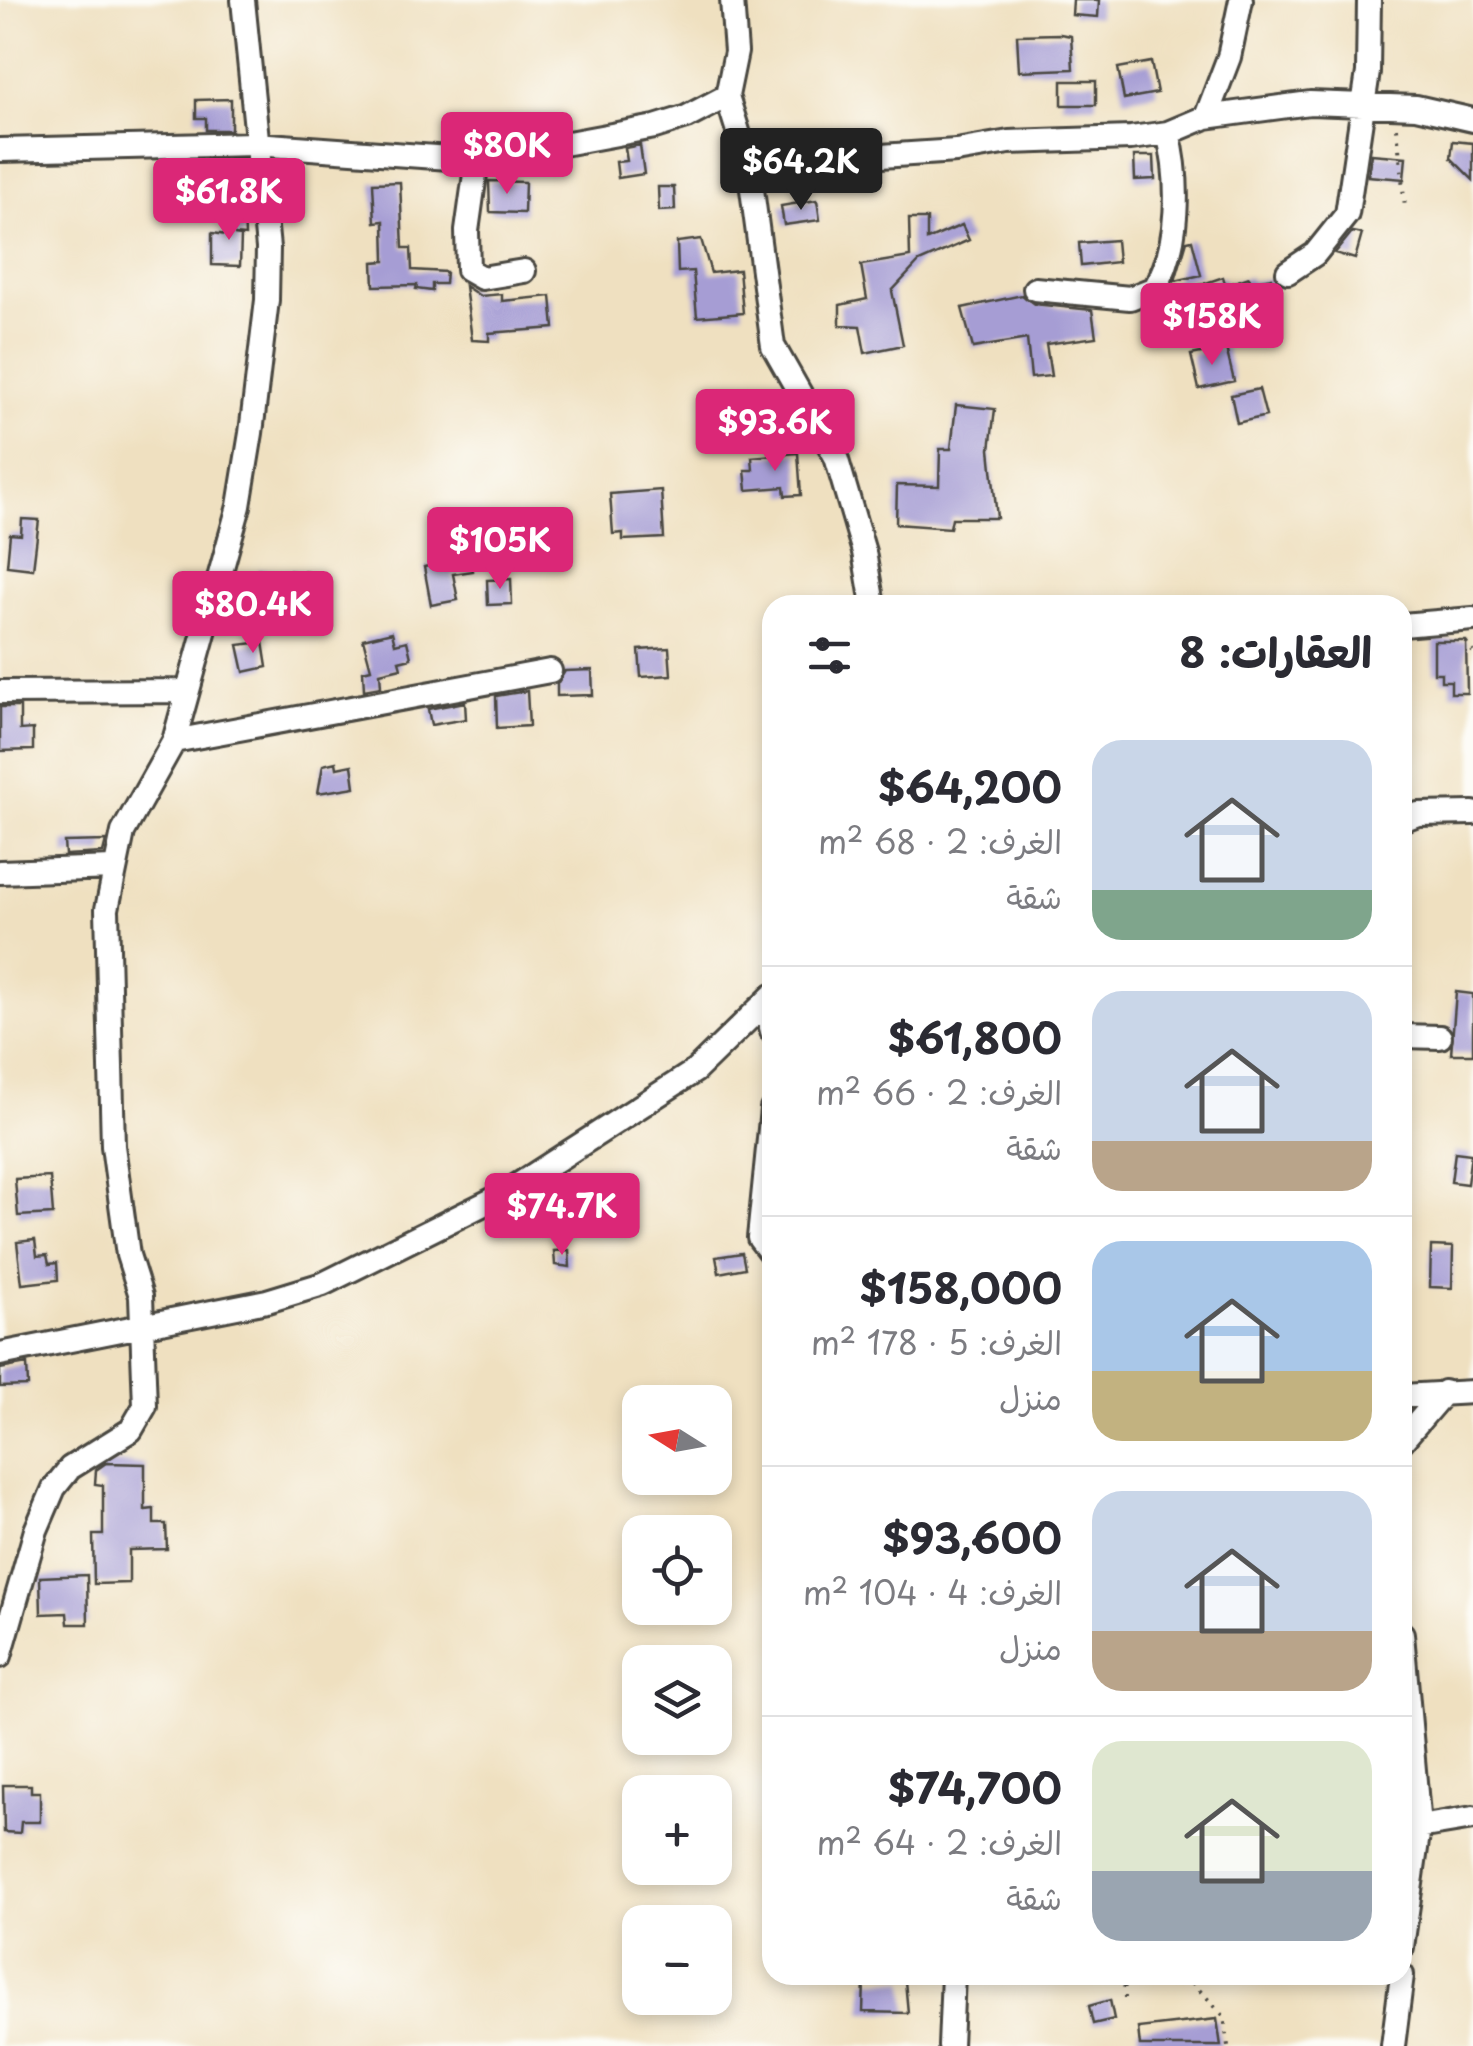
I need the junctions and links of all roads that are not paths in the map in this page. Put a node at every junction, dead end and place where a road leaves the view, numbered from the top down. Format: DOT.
graph roads {
  1 [pos="242,0"];
  2 [pos="732,0"];
  3 [pos="1240,0"];
  4 [pos="1370,0"];
  5 [pos="727,96"];
  6 [pos="1363,106"];
  7 [pos="1206,118"];
  8 [pos="1473,120"];
  9 [pos="1168,133"];
  10 [pos="255,144"];
  11 [pos="0,150"];
  12 [pos="478,160"];
  13 [pos="749,167"];
  14 [pos="524,272"];
  15 [pos="1288,272"];
  16 [pos="1035,289"];
  17 [pos="871,595"];
  18 [pos="1473,620"];
  19 [pos="1412,624"];
  20 [pos="550,671"];
  21 [pos="185,691"];
  22 [pos="0,692"];
  23 [pos="174,741"];
  24 [pos="1473,813"];
  25 [pos="1412,816"];
  26 [pos="113,868"];
  27 [pos="0,872"];
  28 [pos="762,1006"];
  29 [pos="1412,1036"];
  30 [pos="1440,1036"];
  31 [pos="762,1203"];
  32 [pos="762,1243"];
  33 [pos="141,1326"];
  34 [pos="0,1354"];
  35 [pos="1444,1392"];
  36 [pos="1473,1392"];
  37 [pos="1412,1395"];
  38 [pos="1412,1429"];
  39 [pos="0,1656"];
  40 [pos="1412,1755"];
  41 [pos="1473,1818"];
  42 [pos="1418,1827"];
  43 [pos="1412,1850"];
  44 [pos="952,1985"];
  45 [pos="1401,1985"];
  46 [pos="950,2046"];
  47 [pos="1393,2046"];
  1 -- 10 [label="street"];
  2 -- 5 [label="street"];
  3 -- 7 [label="street"];
  4 -- 6 [label="street"];
  5 -- 12 [label="street"];
  5 -- 13 [label="street"];
  6 -- 7 [label="street"];
  6 -- 8 [label="street"];
  6 -- 15 [label="street"];
  7 -- 9 [label="street"];
  9 -- 13 [label="street"];
  9 -- 16 [label="street"];
  10 -- 11 [label="street"];
  10 -- 12 [label="street"];
  10 -- 21 [label="street"];
  12 -- 14 [label="street"];
  13 -- 17 [label="street"];
  18 -- 19 [label="street"];
  20 -- 23 [label="street"];
  21 -- 22 [label="street"];
  21 -- 23 [label="street"];
  23 -- 26 [label="street"];
  24 -- 25 [label="street"];
  26 -- 27 [label="street"];
  26 -- 33 [label="street"];
  28 -- 33 [label="street"];
  29 -- 30 [label="street"];
  31 -- 32 [label="street"];
  33 -- 34 [label="street"];
  33 -- 39 [label="street"];
  35 -- 36 [label="street"];
  35 -- 37 [label="street"];
  35 -- 38 [label="street"];
  40 -- 42 [label="street"];
  41 -- 42 [label="street"];
  42 -- 43 [label="street"];
  44 -- 46 [label="street"];
  45 -- 47 [label="street"];
}
